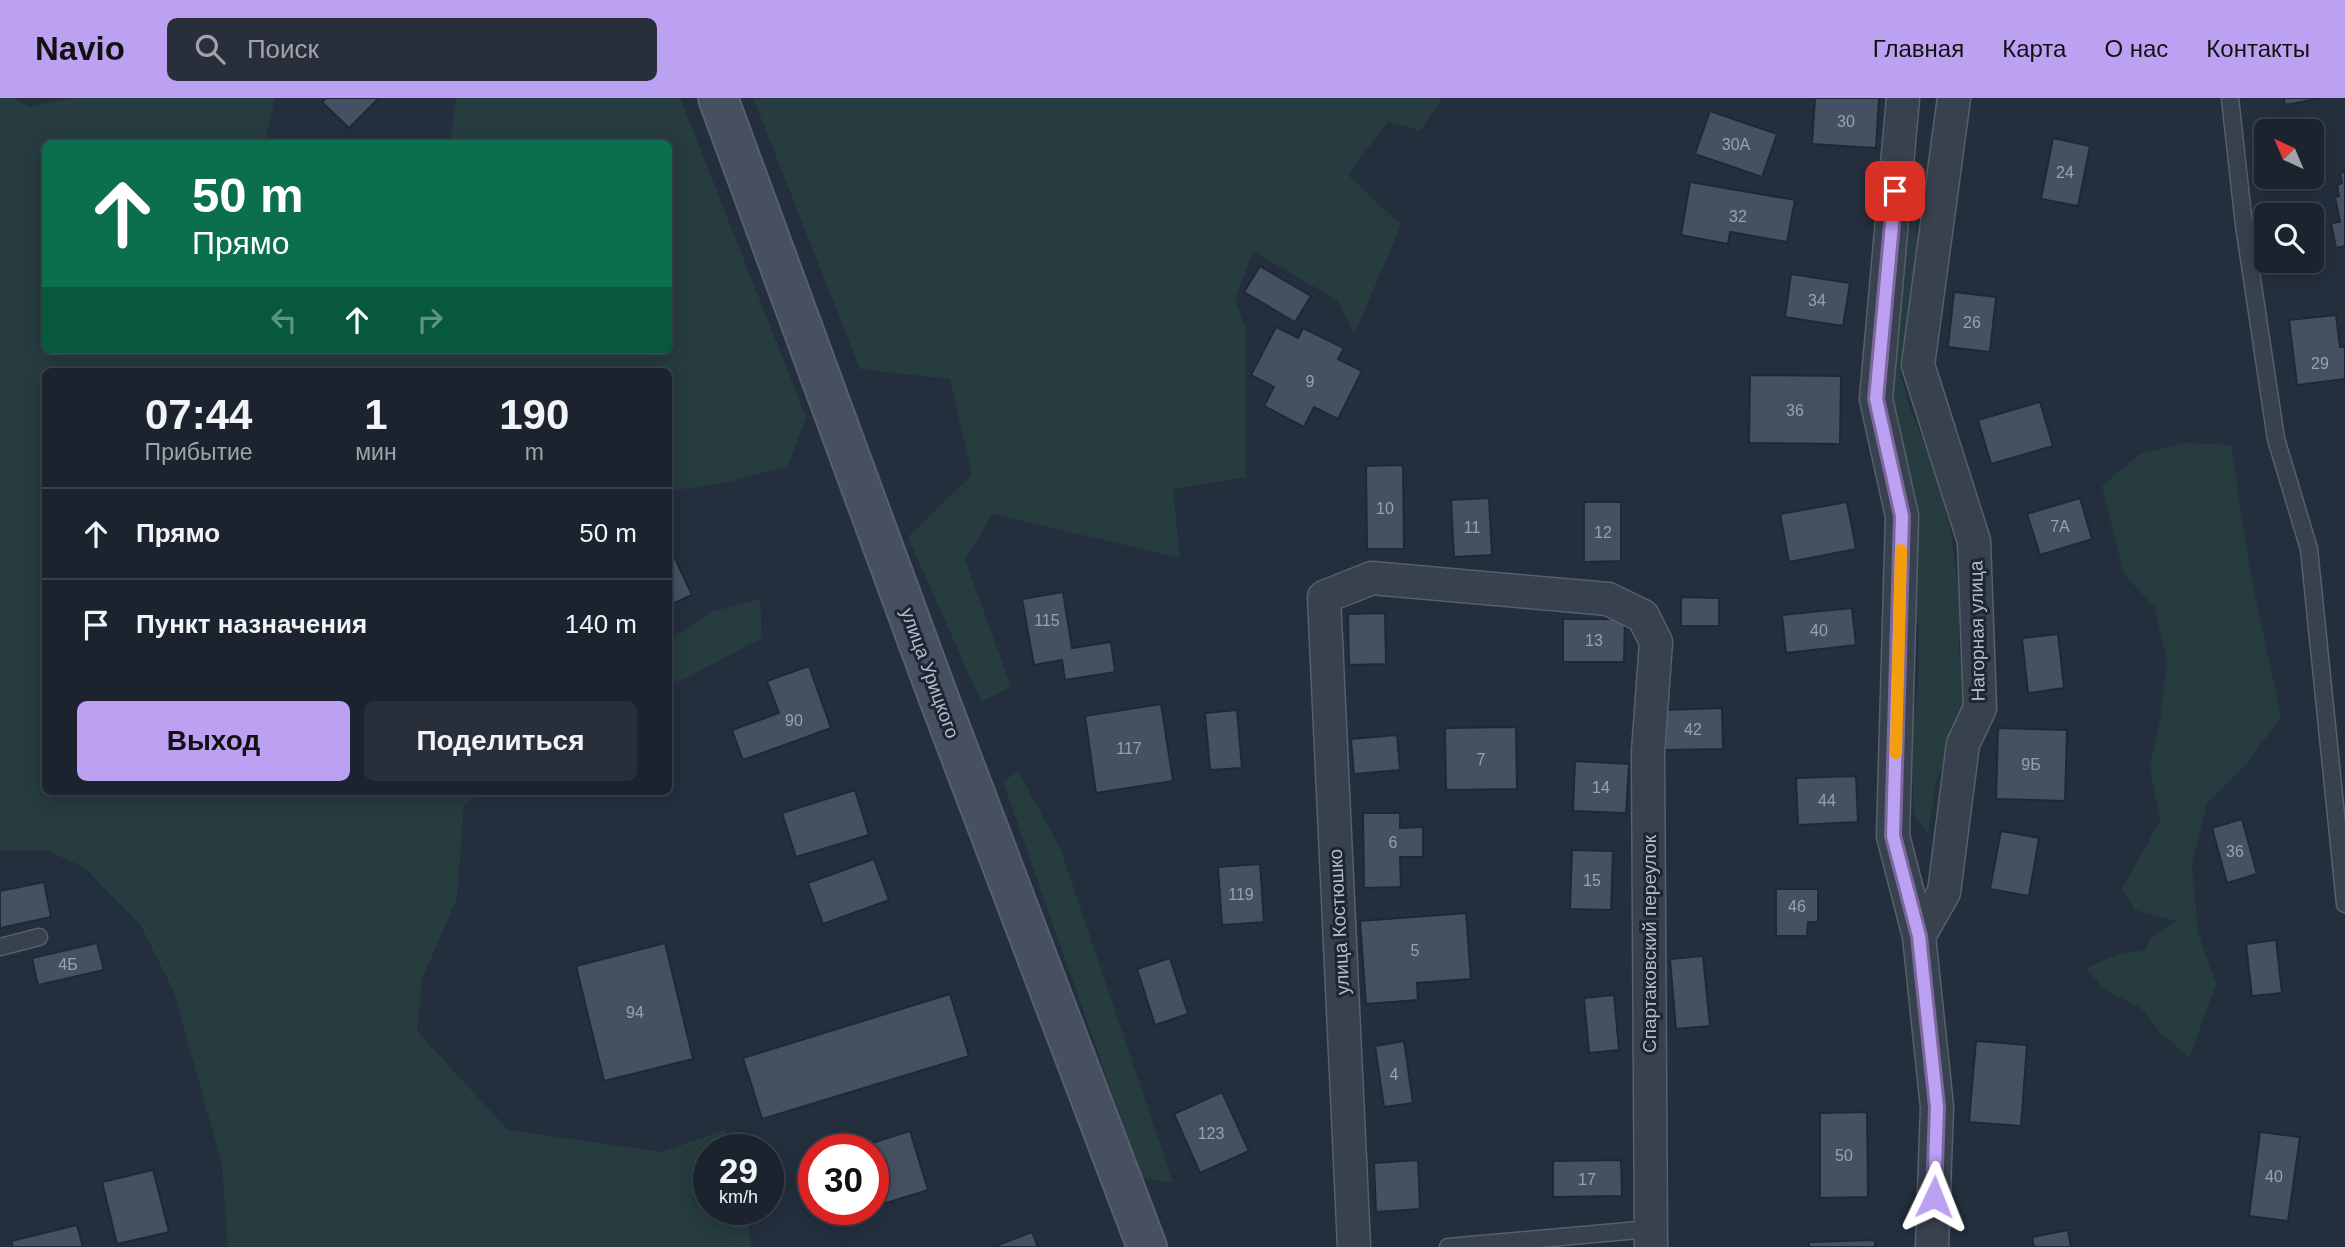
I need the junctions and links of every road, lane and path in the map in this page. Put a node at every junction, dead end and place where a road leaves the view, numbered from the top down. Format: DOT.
graph roads {
  1 [pos="719,98"];
  2 [pos="1903,98"];
  3 [pos="1954,98"];
  4 [pos="2230,98"];
  5 [pos="1324,597"];
  6 [pos="2345,904"];
  7 [pos="1919,936"];
  8 [pos="39,937"];
  9 [pos="0,947"];
  10 [pos="1650,1238"];
  11 [pos="1147,1247"];
  12 [pos="1354,1247"];
  13 [pos="1448,1247"];
  14 [pos="1932,1247"];
  1 -- 11 [label="main road, улица Урицкого"];
  2 -- 7 [label="street"];
  3 -- 7 [label="street, Нагорная улица"];
  4 -- 6 [label="lane"];
  5 -- 10 [label="street, Спартаковский переулок"];
  5 -- 12 [label="street, улица Костюшко"];
  7 -- 14 [label="street"];
  8 -- 9 [label="lane"];
  10 -- 13 [label="lane"];
}
